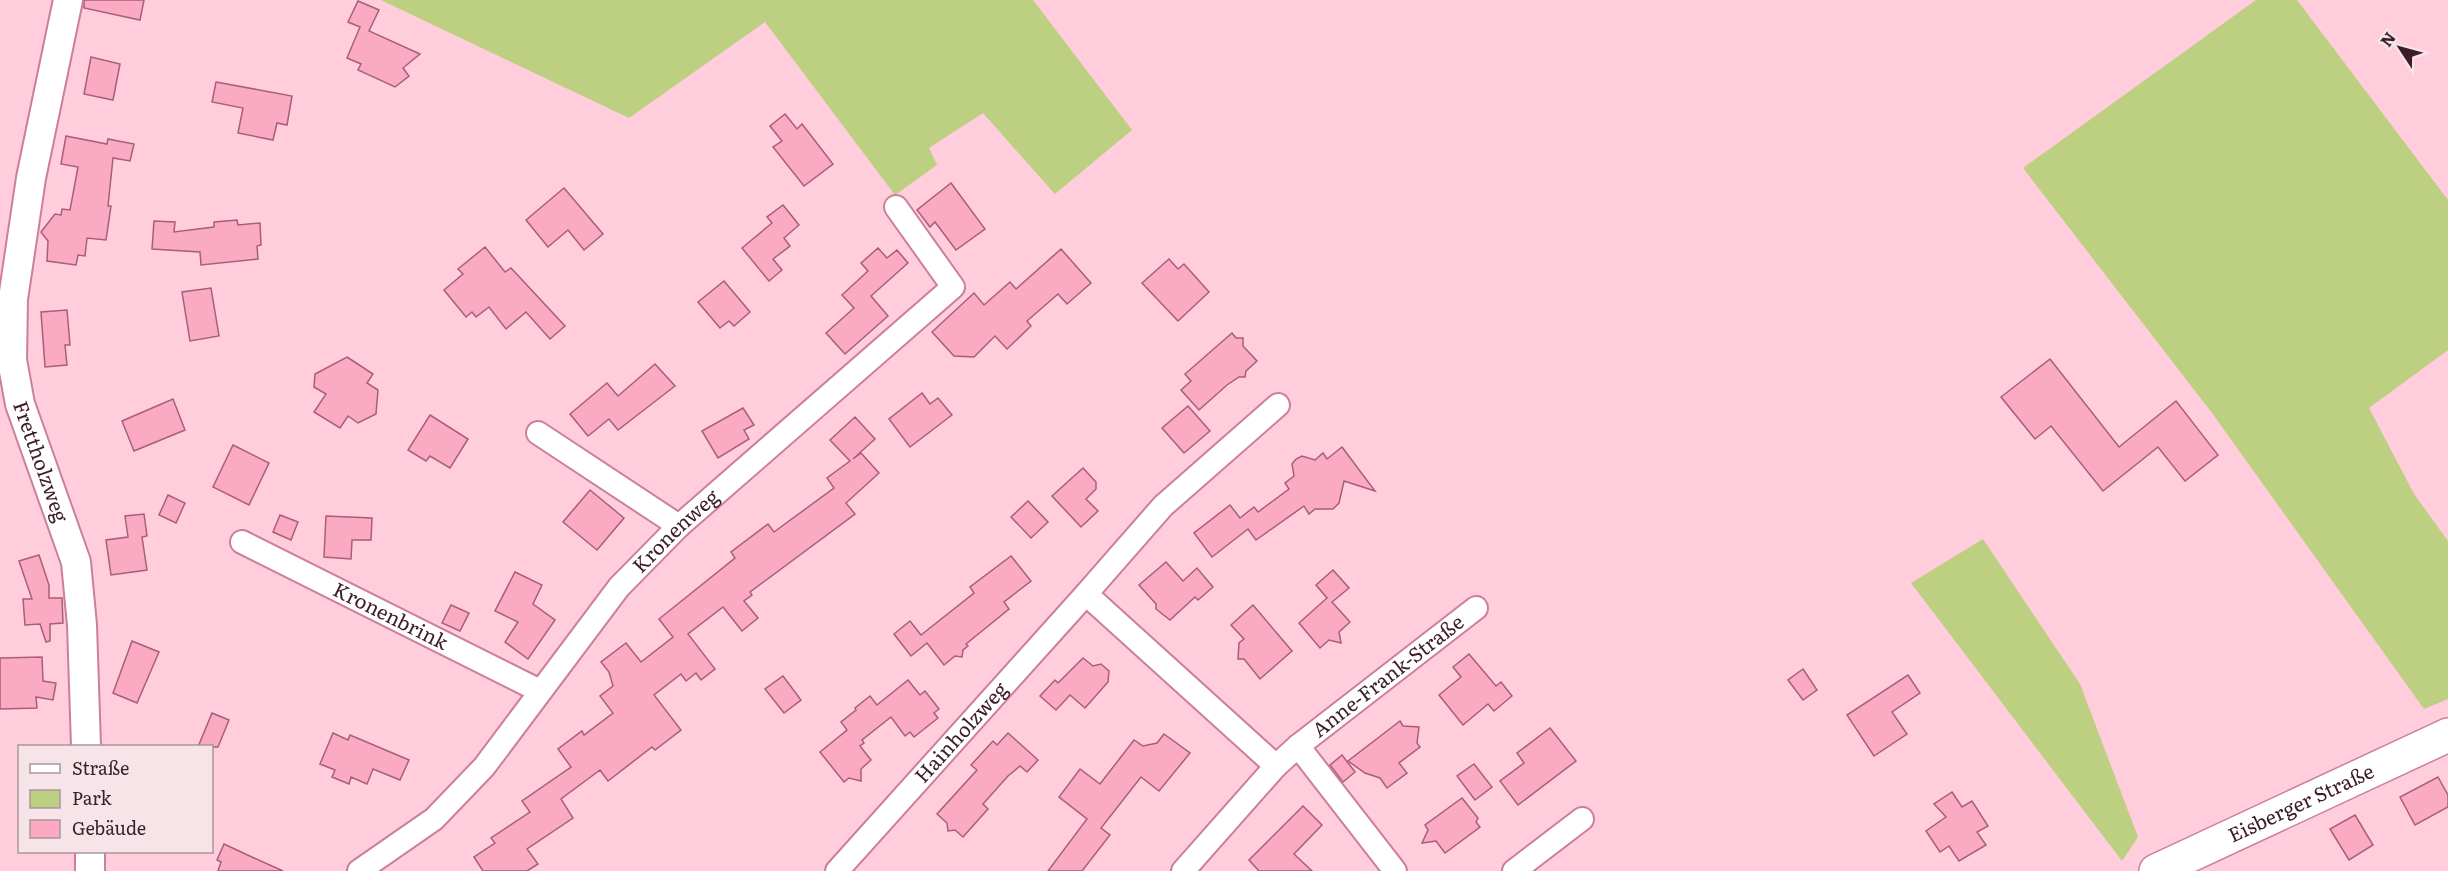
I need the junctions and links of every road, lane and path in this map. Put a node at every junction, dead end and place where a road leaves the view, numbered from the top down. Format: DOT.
graph roads {
  1 [pos="68,0"];
  2 [pos="896,207"];
  3 [pos="1278,405"];
  4 [pos="538,433"];
  5 [pos="679,526"];
  6 [pos="242,542"];
  7 [pos="1086,594"];
  8 [pos="1476,608"];
  9 [pos="540,691"];
  10 [pos="2448,735"];
  11 [pos="86,745"];
  12 [pos="1298,746"];
  13 [pos="1276,766"];
  14 [pos="1582,819"];
  15 [pos="90,853"];
  16 [pos="90,871"];
  17 [pos="359,871"];
  18 [pos="837,871"];
  19 [pos="1183,871"];
  20 [pos="1395,871"];
  21 [pos="1514,871"];
  22 [pos="2156,871"];
  1 -- 11 [label="street, Frettholzweg"];
  2 -- 5 [label="street, Kronenweg"];
  3 -- 7 [label="street, Hainholzweg"];
  4 -- 5 [label="street"];
  5 -- 9 [label="street, Kronenweg"];
  6 -- 9 [label="street, Kronenbrink"];
  7 -- 13 [label="street"];
  7 -- 18 [label="street, Hainholzweg"];
  8 -- 12 [label="street, Anne-Frank-Straße"];
  9 -- 17 [label="street, Kronenweg"];
  10 -- 22 [label="main road, Eisberger Straße"];
  12 -- 13 [label="street, Anne-Frank-Straße"];
  12 -- 20 [label="street, Anne-Frank-Straße"];
  13 -- 19 [label="street, Anne-Frank-Straße"];
  14 -- 21 [label="street"];
  15 -- 16 [label="street"];
}
